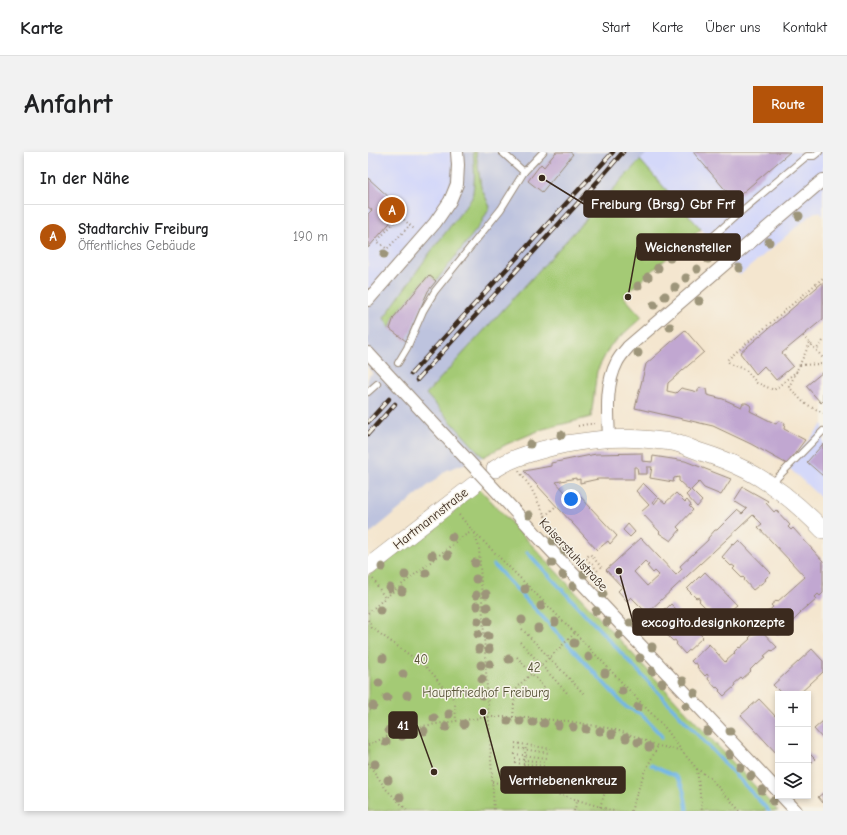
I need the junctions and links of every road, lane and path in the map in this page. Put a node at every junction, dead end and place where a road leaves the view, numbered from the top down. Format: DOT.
graph roads {
  1 [pos="457,152"];
  2 [pos="502,152"];
  3 [pos="543,152"];
  4 [pos="819,152"];
  5 [pos="524,172"];
  6 [pos="821,186"];
  7 [pos="418,224"];
  8 [pos="410,225"];
  9 [pos="710,239"];
  10 [pos="823,278"];
  11 [pos="368,300"];
  12 [pos="782,312"];
  13 [pos="784,315"];
  14 [pos="803,336"];
  15 [pos="823,341"];
  16 [pos="810,343"];
  17 [pos="816,350"];
  18 [pos="368,353"];
  19 [pos="823,358"];
  20 [pos="398,363"];
  21 [pos="800,364"];
  22 [pos="823,364"];
  23 [pos="797,371"];
  24 [pos="378,384"];
  25 [pos="368,392"];
  26 [pos="823,412"];
  27 [pos="823,431"];
  28 [pos="609,438"];
  29 [pos="510,460"];
  30 [pos="495,469"];
  31 [pos="474,485"];
  32 [pos="771,485"];
  33 [pos="450,503"];
  34 [pos="556,506"];
  35 [pos="545,516"];
  36 [pos="823,530"];
  37 [pos="473,531"];
  38 [pos="545,544"];
  39 [pos="368,567"];
  40 [pos="602,568"];
  41 [pos="590,578"];
  42 [pos="379,589"];
  43 [pos="386,598"];
  44 [pos="368,613"];
  45 [pos="368,620"];
  46 [pos="522,629"];
  47 [pos="575,633"];
  48 [pos="520,642"];
  49 [pos="517,657"];
  50 [pos="550,657"];
  51 [pos="541,666"];
  52 [pos="532,674"];
  53 [pos="548,692"];
  54 [pos="585,695"];
  55 [pos="569,696"];
  56 [pos="513,716"];
  57 [pos="489,717"];
  58 [pos="456,721"];
  59 [pos="515,743"];
  60 [pos="526,745"];
  61 [pos="368,746"];
  62 [pos="658,746"];
  63 [pos="515,748"];
  64 [pos="551,749"];
  65 [pos="525,750"];
  66 [pos="681,750"];
  67 [pos="549,753"];
  68 [pos="514,754"];
  69 [pos="525,755"];
  70 [pos="547,758"];
  71 [pos="515,759"];
  72 [pos="524,760"];
  73 [pos="546,762"];
  74 [pos="368,763"];
  75 [pos="515,763"];
  76 [pos="524,764"];
  77 [pos="544,766"];
  78 [pos="514,768"];
  79 [pos="613,768"];
  80 [pos="697,769"];
  81 [pos="523,770"];
  82 [pos="542,771"];
  83 [pos="515,774"];
  84 [pos="523,775"];
  85 [pos="539,776"];
  86 [pos="492,782"];
  87 [pos="522,786"];
  88 [pos="775,788"];
  89 [pos="785,799"];
  90 [pos="578,800"];
  91 [pos="600,806"];
  92 [pos="408,811"];
  93 [pos="494,811"];
  94 [pos="574,811"];
  95 [pos="614,811"];
  96 [pos="631,811"];
  97 [pos="702,811"];
  98 [pos="740,811"];
  99 [pos="796,811"];
  1 -- 11 [label="street"];
  2 -- 5 [label="lane"];
  3 -- 5 [label="lane"];
  4 -- 9 [label="lane"];
  5 -- 20 [label="lane"];
  6 -- 28 [label="street"];
  7 -- 8 [label="path"];
  8 -- 8 [label="path"];
  10 -- 12 [label="path"];
  12 -- 13 [label="path"];
  12 -- 23 [label="path"];
  14 -- 16 [label="path"];
  15 -- 17 [label="path"];
  16 -- 17 [label="path"];
  16 -- 21 [label="path"];
  17 -- 19 [label="path"];
  18 -- 38 [label="street, Kaiserstuhlstraße, bridge"];
  21 -- 22 [label="path"];
  21 -- 23 [label="path"];
  23 -- 26 [label="path"];
  24 -- 25 [label="lane"];
  27 -- 32 [label="lane"];
  28 -- 29 [label="street"];
  28 -- 32 [label="street"];
  29 -- 30 [label="street"];
  29 -- 35 [label="path"];
  31 -- 33 [label="street, Hartmannstraße"];
  32 -- 36 [label="street"];
  33 -- 37 [label="path"];
  33 -- 39 [label="street, Hartmannstraße"];
  34 -- 35 [label="path"];
  35 -- 38 [label="path"];
  37 -- 43 [label="path"];
  37 -- 47 [label="path"];
  37 -- 57 [label="path"];
  38 -- 88 [label="street, Kaiserstuhlstraße"];
  40 -- 41 [label="path"];
  42 -- 43 [label="path"];
  43 -- 44 [label="path"];
  45 -- 58 [label="path"];
  46 -- 50 [label="path"];
  47 -- 50 [label="path"];
  47 -- 66 [label="path"];
  48 -- 51 [label="path"];
  49 -- 52 [label="path"];
  50 -- 51 [label="path"];
  50 -- 54 [label="path"];
  51 -- 52 [label="path"];
  51 -- 55 [label="path"];
  52 -- 53 [label="path"];
  52 -- 56 [label="path"];
  56 -- 57 [label="path"];
  56 -- 62 [label="path"];
  57 -- 58 [label="path"];
  57 -- 86 [label="path"];
  58 -- 61 [label="path"];
  59 -- 60 [label="path"];
  60 -- 64 [label="path"];
  60 -- 65 [label="path"];
  62 -- 66 [label="path"];
  62 -- 96 [label="path"];
  63 -- 65 [label="path"];
  65 -- 67 [label="path"];
  65 -- 69 [label="path"];
  66 -- 80 [label="path"];
  68 -- 69 [label="path"];
  69 -- 70 [label="path"];
  69 -- 72 [label="path"];
  71 -- 72 [label="path"];
  72 -- 73 [label="path"];
  72 -- 76 [label="path"];
  74 -- 92 [label="path"];
  75 -- 76 [label="path"];
  76 -- 77 [label="path"];
  76 -- 81 [label="path"];
  78 -- 81 [label="path"];
  79 -- 91 [label="path"];
  80 -- 97 [label="path"];
  80 -- 98 [label="path"];
  81 -- 82 [label="path"];
  81 -- 84 [label="path"];
  83 -- 84 [label="path"];
  84 -- 85 [label="path"];
  84 -- 87 [label="path"];
  86 -- 87 [label="path"];
  86 -- 93 [label="path"];
  87 -- 90 [label="path"];
  89 -- 99 [label="street"];
  90 -- 91 [label="path"];
  90 -- 94 [label="path"];
  91 -- 95 [label="path"];
}
